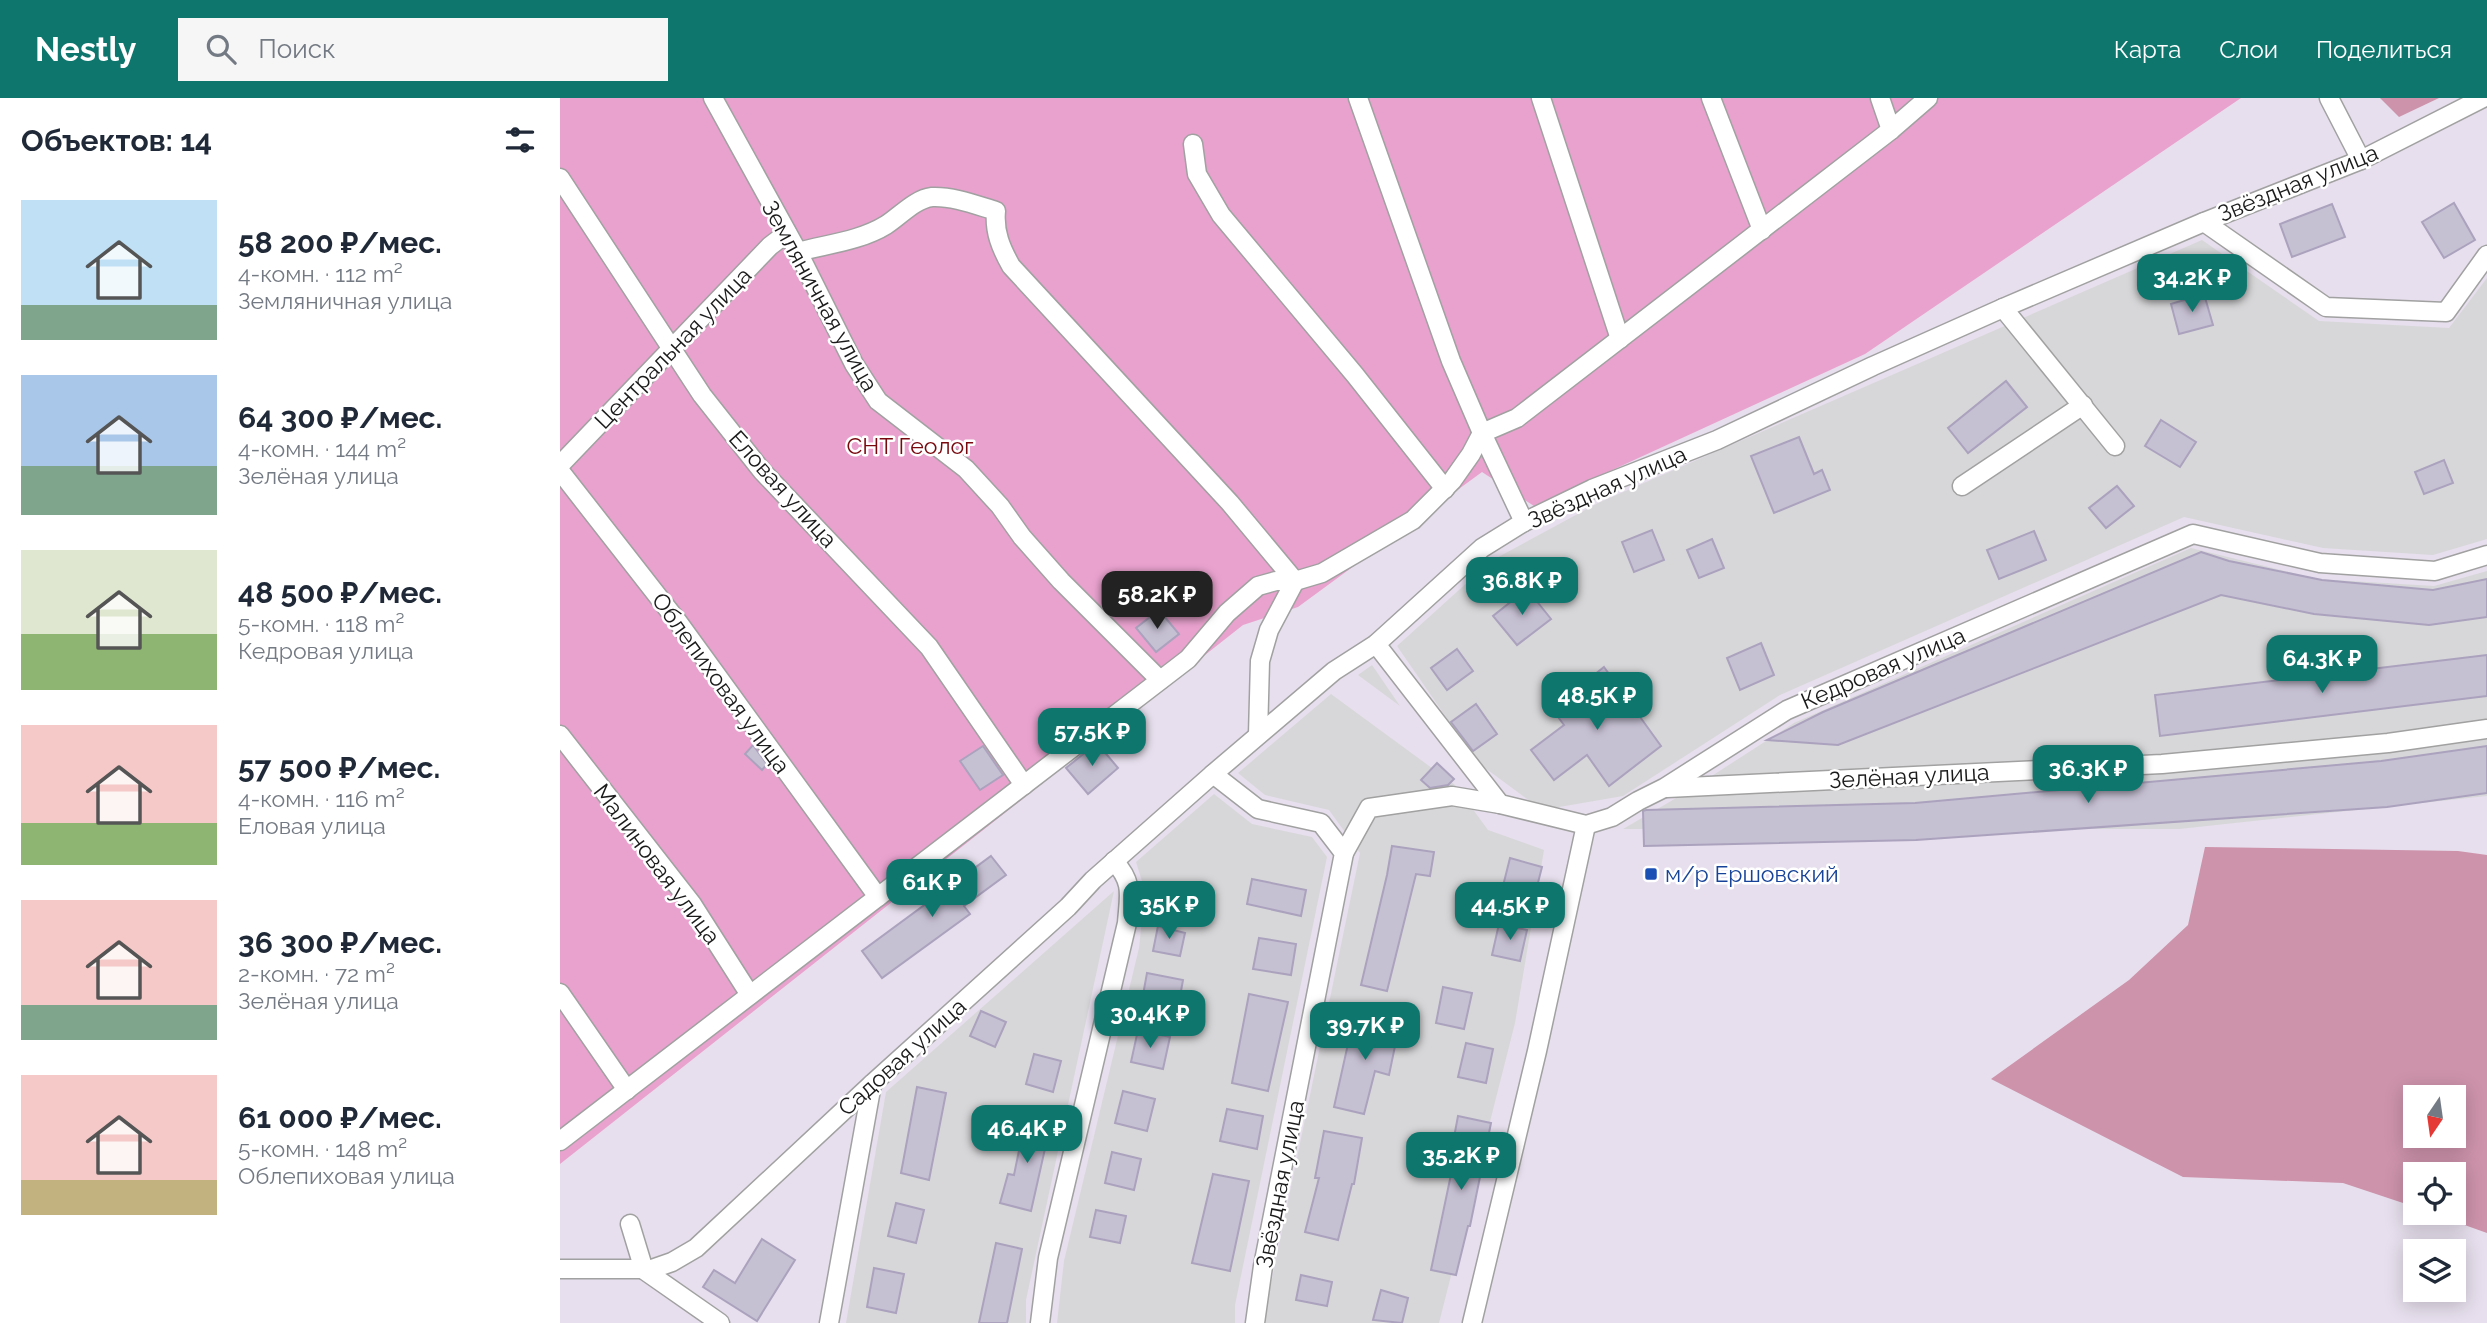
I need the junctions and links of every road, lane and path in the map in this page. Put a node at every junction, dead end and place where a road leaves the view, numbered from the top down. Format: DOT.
graph roads {
  1 [pos="713,98"];
  2 [pos="1358,98"];
  3 [pos="1541,98"];
  4 [pos="1711,98"];
  5 [pos="1880,98"];
  6 [pos="1928,98"];
  7 [pos="2329,98"];
  8 [pos="2483,98"];
  9 [pos="1891,130"];
  10 [pos="1193,144"];
  11 [pos="2361,160"];
  12 [pos="560,178"];
  13 [pos="2204,222"];
  14 [pos="1762,230"];
  15 [pos="787,233"];
  16 [pos="798,252"];
  17 [pos="2487,255"];
  18 [pos="2003,308"];
  19 [pos="1620,339"];
  20 [pos="671,350"];
  21 [pos="2083,405"];
  22 [pos="1482,433"];
  23 [pos="2116,446"];
  24 [pos="560,466"];
  25 [pos="560,471"];
  26 [pos="1962,486"];
  27 [pos="1445,489"];
  28 [pos="1524,522"];
  29 [pos="2487,555"];
  30 [pos="1295,581"];
  31 [pos="1376,644"];
  32 [pos="1160,680"];
  33 [pos="2487,729"];
  34 [pos="560,735"];
  35 [pos="1258,735"];
  36 [pos="1213,774"];
  37 [pos="1024,785"];
  38 [pos="1664,788"];
  39 [pos="1500,804"];
  40 [pos="1586,825"];
  41 [pos="1344,853"];
  42 [pos="1114,861"];
  43 [pos="878,897"];
  44 [pos="560,993"];
  45 [pos="750,995"];
  46 [pos="872,1084"];
  47 [pos="627,1090"];
  48 [pos="560,1141"];
  49 [pos="630,1224"];
  50 [pos="560,1269"];
  51 [pos="644,1270"];
  52 [pos="720,1323"];
  53 [pos="829,1323"];
  54 [pos="1040,1323"];
  55 [pos="1255,1323"];
  56 [pos="1472,1323"];
  1 -- 15 [label="street, Земляничная улица"];
  2 -- 22 [label="street"];
  3 -- 19 [label="street"];
  4 -- 14 [label="street"];
  5 -- 9 [label="street"];
  6 -- 9 [label="street"];
  7 -- 11 [label="street"];
  8 -- 11 [label="street, Звёздная улица"];
  9 -- 14 [label="street"];
  10 -- 27 [label="street"];
  11 -- 13 [label="street, Звёздная улица"];
  12 -- 20 [label="street, Еловая улица"];
  13 -- 17 [label="street"];
  13 -- 18 [label="street, Звёздная улица"];
  14 -- 19 [label="street"];
  15 -- 16 [label="street, Земляничная улица"];
  15 -- 20 [label="street, Центральная улица"];
  16 -- 30 [label="street"];
  16 -- 32 [label="street, Земляничная улица"];
  18 -- 21 [label="street"];
  18 -- 28 [label="street, Звёздная улица"];
  19 -- 22 [label="street"];
  20 -- 24 [label="street, Центральная улица"];
  20 -- 37 [label="street, Еловая улица"];
  21 -- 23 [label="street"];
  21 -- 26 [label="street"];
  22 -- 27 [label="street"];
  22 -- 28 [label="street"];
  25 -- 43 [label="street, Облепиховая улица"];
  27 -- 30 [label="street"];
  28 -- 31 [label="street, Звёздная улица"];
  29 -- 38 [label="street, Кедровая улица"];
  30 -- 32 [label="street"];
  30 -- 35 [label="street"];
  31 -- 35 [label="street, Звёздная улица"];
  31 -- 39 [label="street"];
  32 -- 37 [label="street"];
  33 -- 38 [label="street, Зелёная улица"];
  34 -- 45 [label="street, Малиновая улица"];
  35 -- 36 [label="street, Звёздная улица"];
  36 -- 41 [label="street"];
  36 -- 42 [label="street, Садовая улица"];
  37 -- 43 [label="street"];
  38 -- 40 [label="street, Кедровая улица"];
  39 -- 40 [label="street"];
  39 -- 41 [label="street, Звёздная улица"];
  40 -- 56 [label="street"];
  41 -- 55 [label="street, Звёздная улица"];
  42 -- 46 [label="street, Садовая улица"];
  42 -- 54 [label="street"];
  43 -- 45 [label="street"];
  44 -- 47 [label="street"];
  45 -- 47 [label="street"];
  46 -- 51 [label="street, Садовая улица"];
  46 -- 53 [label="street"];
  47 -- 48 [label="street"];
  49 -- 51 [label="street"];
  50 -- 51 [label="street, Садовая улица"];
  51 -- 52 [label="street"];
}
